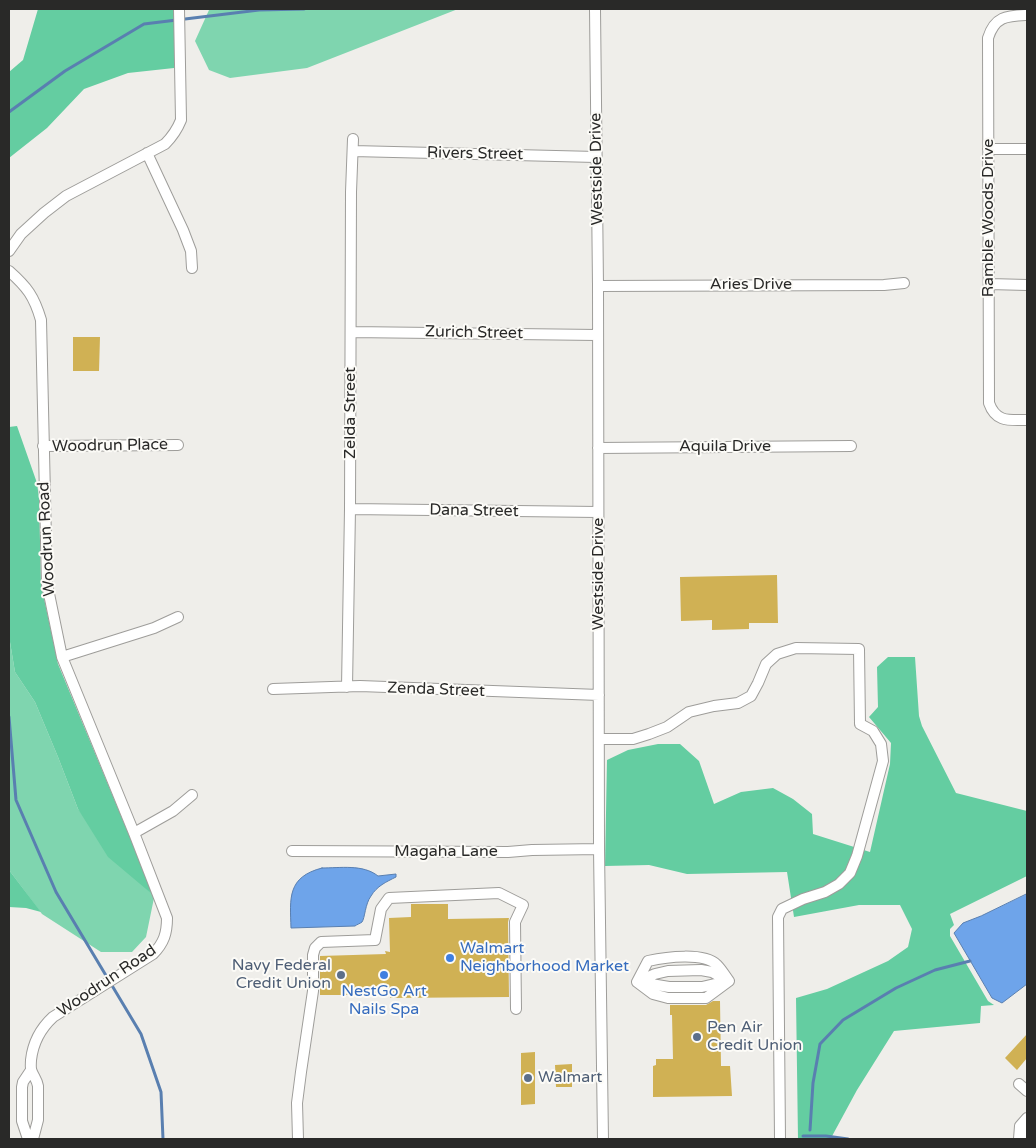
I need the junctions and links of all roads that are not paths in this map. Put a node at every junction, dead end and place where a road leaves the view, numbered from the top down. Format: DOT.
graph roads {
  1 [pos="179,9"];
  2 [pos="595,9"];
  3 [pos="1027,15"];
  4 [pos="353,139"];
  5 [pos="988,149"];
  6 [pos="1027,149"];
  7 [pos="353,151"];
  8 [pos="147,154"];
  9 [pos="596,157"];
  10 [pos="9,251"];
  11 [pos="192,268"];
  12 [pos="9,271"];
  13 [pos="904,284"];
  14 [pos="989,284"];
  15 [pos="1027,284"];
  16 [pos="598,286"];
  17 [pos="351,332"];
  18 [pos="597,335"];
  19 [pos="1027,420"];
  20 [pos="178,445"];
  21 [pos="43,446"];
  22 [pos="851,446"];
  23 [pos="598,448"];
  24 [pos="350,509"];
  25 [pos="598,512"];
  26 [pos="178,617"];
  27 [pos="62,657"];
  28 [pos="347,688"];
  29 [pos="273,689"];
  30 [pos="599,695"];
  31 [pos="599,739"];
  32 [pos="192,796"];
  33 [pos="134,833"];
  34 [pos="599,849"];
  35 [pos="292,851"];
  36 [pos="729,981"];
  37 [pos="637,982"];
  38 [pos="516,1009"];
  39 [pos="31,1070"];
  40 [pos="1019,1084"];
  41 [pos="1027,1091"];
  42 [pos="1027,1118"];
  43 [pos="1027,1131"];
  44 [pos="1027,1138"];
  45 [pos="28,1139"];
  46 [pos="33,1139"];
  47 [pos="298,1139"];
  48 [pos="603,1139"];
  49 [pos="780,1139"];
  50 [pos="1019,1139"];
  1 -- 8 [label="street"];
  2 -- 9 [label="street, Westside Drive"];
  3 -- 5 [label="street, Ramble Woods Drive"];
  4 -- 7 [label="street, Zelda Street"];
  5 -- 6 [label="street"];
  5 -- 14 [label="street, Ramble Woods Drive"];
  7 -- 9 [label="street, Rivers Street"];
  7 -- 17 [label="street, Zelda Street"];
  8 -- 10 [label="street"];
  8 -- 11 [label="street"];
  9 -- 16 [label="street, Westside Drive"];
  12 -- 21 [label="street, Woodrun Road"];
  13 -- 16 [label="street, Aries Drive"];
  14 -- 15 [label="street"];
  14 -- 19 [label="street, Ramble Woods Drive"];
  16 -- 18 [label="street, Westside Drive"];
  17 -- 18 [label="street, Zurich Street"];
  17 -- 24 [label="street, Zelda Street"];
  18 -- 23 [label="street, Westside Drive"];
  20 -- 21 [label="street, Woodrun Place"];
  21 -- 27 [label="street, Woodrun Road"];
  22 -- 23 [label="street, Aquila Drive"];
  23 -- 25 [label="street, Westside Drive"];
  24 -- 25 [label="street, Dana Street"];
  24 -- 28 [label="street, Zelda Street"];
  25 -- 30 [label="street, Westside Drive"];
  26 -- 27 [label="street"];
  27 -- 33 [label="street, Woodrun Road"];
  28 -- 29 [label="street, Zenda Street"];
  28 -- 30 [label="street, Zenda Street"];
  30 -- 31 [label="street, Westside Drive"];
  31 -- 34 [label="street, Westside Drive"];
  31 -- 49 [label="street"];
  32 -- 33 [label="street"];
  33 -- 39 [label="street, Woodrun Road"];
  34 -- 35 [label="street, Magaha Lane"];
  34 -- 48 [label="street, Westside Drive"];
  36 -- 37 [label="street"];
  36 -- 37 [label="street"];
  36 -- 37 [label="street"];
  38 -- 47 [label="street"];
  39 -- 45 [label="street, Woodrun Road"];
  39 -- 46 [label="street, Woodrun Road"];
  40 -- 41 [label="street"];
  42 -- 50 [label="street"];
  43 -- 44 [label="street"];
}
